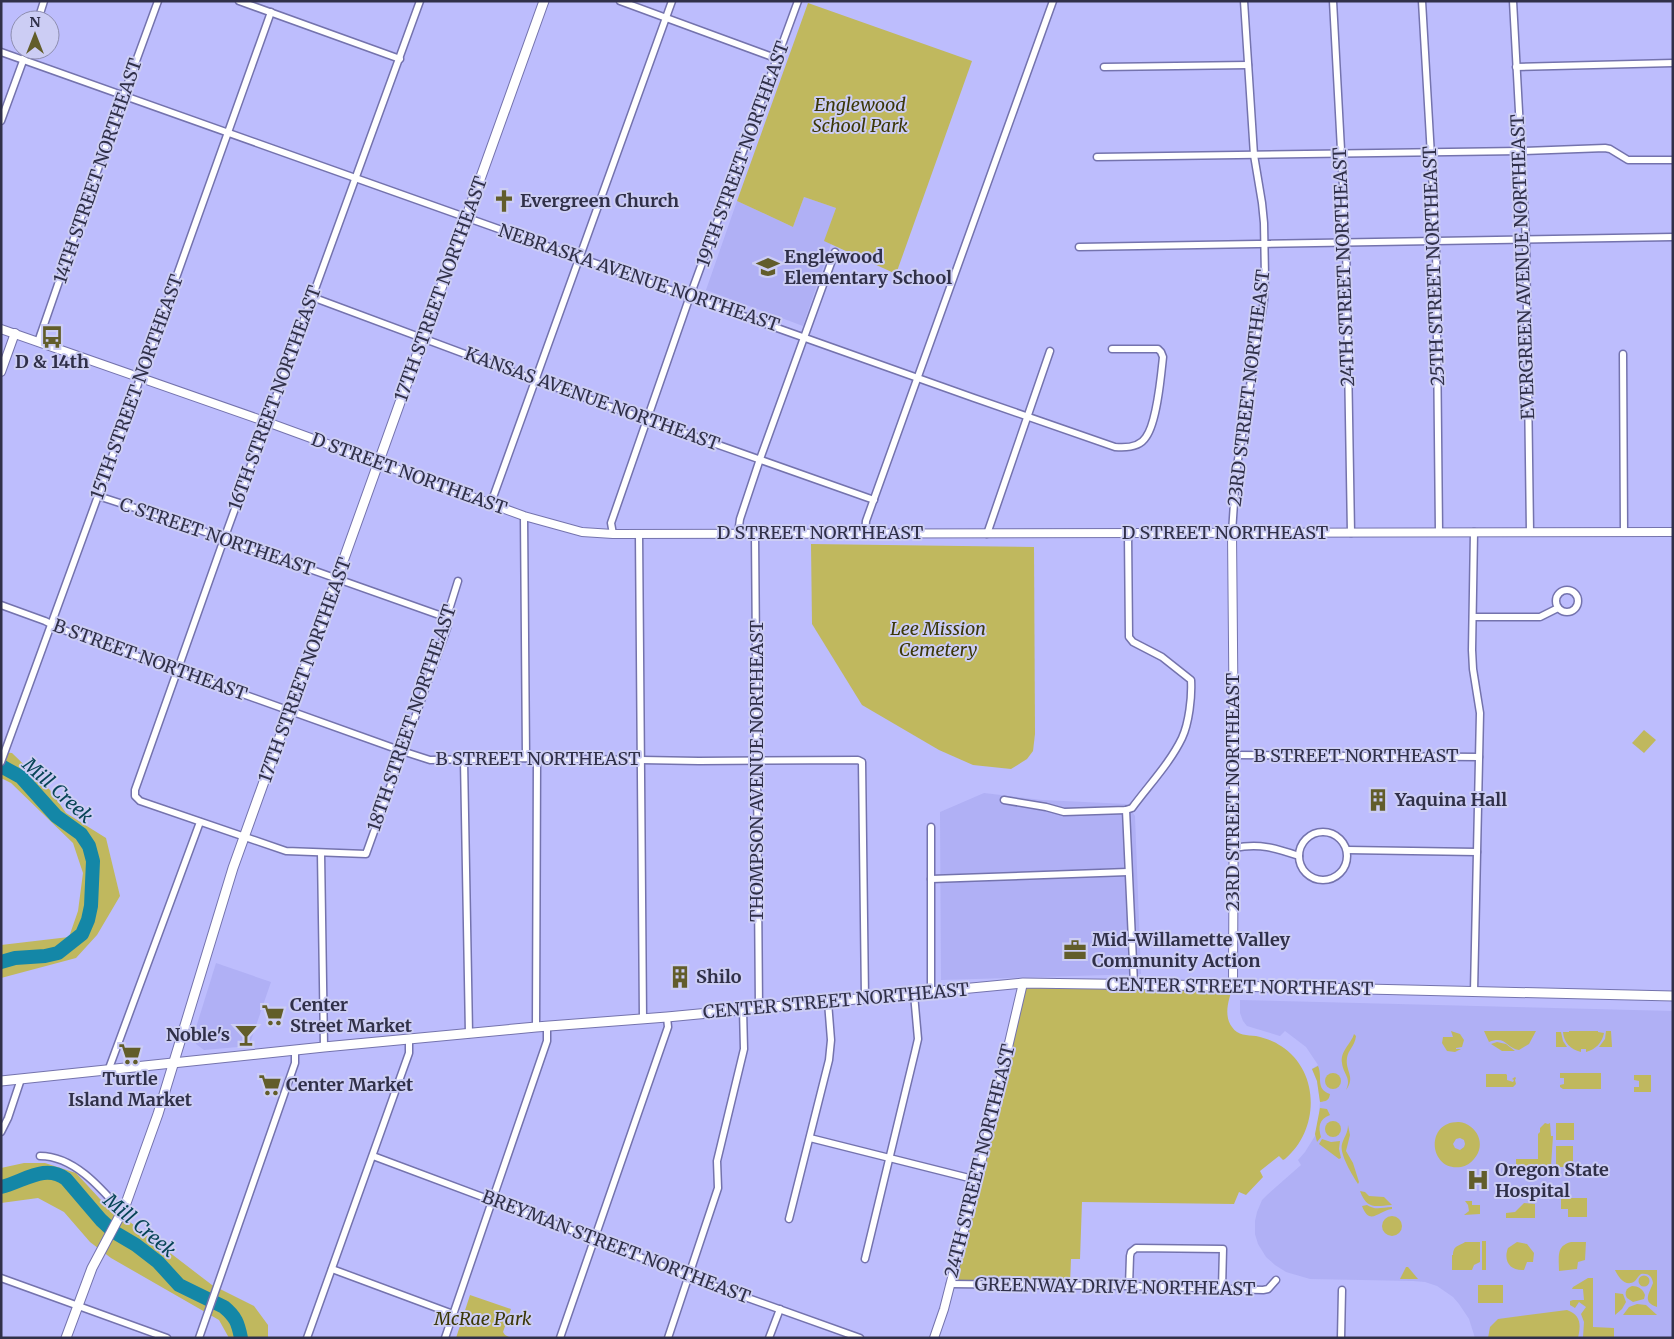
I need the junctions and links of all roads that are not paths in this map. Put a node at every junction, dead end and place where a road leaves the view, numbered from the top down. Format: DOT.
graph roads {
  1 [pos="158,1"];
  2 [pos="239,1"];
  3 [pos="420,1"];
  4 [pos="544,1"];
  5 [pos="620,1"];
  6 [pos="672,1"];
  7 [pos="798,1"];
  8 [pos="1053,1"];
  9 [pos="1244,1"];
  10 [pos="1333,1"];
  11 [pos="1422,1"];
  12 [pos="1513,1"];
  13 [pos="271,12"];
  14 [pos="667,17"];
  15 [pos="400,58"];
  16 [pos="778,58"];
  17 [pos="23,60"];
  18 [pos="26,60"];
  19 [pos="1673,63"];
  20 [pos="1248,65"];
  21 [pos="1104,67"];
  22 [pos="1516,67"];
  23 [pos="124,94"];
  24 [pos="1,121"];
  25 [pos="228,131"];
  26 [pos="1520,151"];
  27 [pos="1430,152"];
  28 [pos="1340,154"];
  29 [pos="1254,155"];
  30 [pos="1097,157"];
  31 [pos="1673,160"];
  32 [pos="356,177"];
  33 [pos="467,218"];
  34 [pos="1673,237"];
  35 [pos="1526,240"];
  36 [pos="1436,242"];
  37 [pos="1346,243"];
  38 [pos="1265,245"];
  39 [pos="1079,247"];
  40 [pos="835,252"];
  41 [pos="579,258"];
  42 [pos="690,296"];
  43 [pos="312,298"];
  44 [pos="1,329"];
  45 [pos="15,333"];
  46 [pos="804,337"];
  47 [pos="423,339"];
  48 [pos="38,342"];
  49 [pos="1112,348"];
  50 [pos="1050,352"];
  51 [pos="1623,354"];
  52 [pos="1,372"];
  53 [pos="140,378"];
  54 [pos="918,378"];
  55 [pos="535,380"];
  56 [pos="1028,417"];
  57 [pos="647,419"];
  58 [pos="267,422"];
  59 [pos="760,459"];
  60 [pos="379,462"];
  61 [pos="98,496"];
  62 [pos="874,500"];
  63 [pos="491,502"];
  64 [pos="524,516"];
  65 [pos="1439,532"];
  66 [pos="1474,532"];
  67 [pos="1530,532"];
  68 [pos="1624,532"];
  69 [pos="1673,532"];
  70 [pos="1232,533"];
  71 [pos="1351,533"];
  72 [pos="613,534"];
  73 [pos="640,534"];
  74 [pos="738,534"];
  75 [pos="755,534"];
  76 [pos="865,534"];
  77 [pos="987,534"];
  78 [pos="1128,534"];
  79 [pos="224,539"];
  80 [pos="338,578"];
  81 [pos="458,581"];
  82 [pos="1,605"];
  83 [pos="1558,608"];
  84 [pos="1473,617"];
  85 [pos="448,620"];
  86 [pos="51,624"];
  87 [pos="178,671"];
  88 [pos="289,711"];
  89 [pos="402,751"];
  90 [pos="1234,755"];
  91 [pos="1479,757"];
  92 [pos="526,758"];
  93 [pos="538,758"];
  94 [pos="464,760"];
  95 [pos="640,760"];
  96 [pos="757,761"];
  97 [pos="1,762"];
  98 [pos="1004,800"];
  99 [pos="1126,810"];
  100 [pos="200,822"];
  101 [pos="931,827"];
  102 [pos="244,837"];
  103 [pos="1234,848"];
  104 [pos="1347,850"];
  105 [pos="1477,852"];
  106 [pos="321,853"];
  107 [pos="1299,856"];
  108 [pos="1128,872"];
  109 [pos="931,879"];
  110 [pos="1023,984"];
  111 [pos="1134,984"];
  112 [pos="1233,986"];
  113 [pos="930,992"];
  114 [pos="1474,992"];
  115 [pos="914,994"];
  116 [pos="1673,996"];
  117 [pos="865,998"];
  118 [pos="828,1002"];
  119 [pos="759,1008"];
  120 [pos="743,1009"];
  121 [pos="667,1017"];
  122 [pos="643,1019"];
  123 [pos="547,1026"];
  124 [pos="536,1027"];
  125 [pos="469,1034"];
  126 [pos="409,1039"];
  127 [pos="324,1047"];
  128 [pos="295,1050"];
  129 [pos="175,1064"];
  130 [pos="108,1071"];
  131 [pos="21,1079"];
  132 [pos="1,1081"];
  133 [pos="1,1132"];
  134 [pos="810,1138"];
  135 [pos="40,1156"];
  136 [pos="373,1156"];
  137 [pos="890,1158"];
  138 [pos="977,1180"];
  139 [pos="492,1201"];
  140 [pos="120,1216"];
  141 [pos="789,1219"];
  142 [pos="595,1239"];
  143 [pos="865,1259"];
  144 [pos="332,1269"];
  145 [pos="689,1277"];
  146 [pos="1,1278"];
  147 [pos="1276,1280"];
  148 [pos="950,1284"];
  149 [pos="1129,1286"];
  150 [pos="1222,1289"];
  151 [pos="1342,1290"];
  152 [pos="77,1305"];
  153 [pos="780,1309"];
  154 [pos="453,1314"];
  155 [pos="840,1334"];
  156 [pos="66,1338"];
  157 [pos="167,1338"];
  158 [pos="199,1338"];
  159 [pos="307,1338"];
  160 [pos="445,1338"];
  161 [pos="560,1338"];
  162 [pos="668,1338"];
  163 [pos="769,1338"];
  164 [pos="860,1338"];
  165 [pos="934,1338"];
  166 [pos="1341,1338"];
  1 -- 23 [label="street, 14TH STREET NORTHEAST"];
  2 -- 13 [label="street"];
  3 -- 15 [label="street, 16TH STREET NORTHEAST"];
  4 -- 33 [label="main road, 17TH STREET NORTHEAST"];
  5 -- 14 [label="street"];
  6 -- 14 [label="street"];
  7 -- 16 [label="street, 19TH STREET NORTHEAST"];
  8 -- 54 [label="street"];
  9 -- 20 [label="street, 23RD STREET NORTHEAST"];
  10 -- 28 [label="street, 24TH STREET NORTHEAST"];
  11 -- 27 [label="street, 25TH STREET NORTHEAST"];
  12 -- 22 [label="street, EVERGREEN AVENUE NORTHEAST"];
  13 -- 15 [label="street"];
  13 -- 25 [label="street, 15TH STREET NORTHEAST"];
  14 -- 16 [label="street"];
  14 -- 41 [label="street"];
  15 -- 32 [label="street, 16TH STREET NORTHEAST"];
  16 -- 42 [label="street, 19TH STREET NORTHEAST"];
  17 -- 24 [label="street"];
  18 -- 23 [label="street, NEBRASKA AVENUE NORTHEAST"];
  19 -- 22 [label="street"];
  20 -- 21 [label="street"];
  20 -- 29 [label="street, 23RD STREET NORTHEAST"];
  22 -- 26 [label="street, EVERGREEN AVENUE NORTHEAST"];
  23 -- 25 [label="street, NEBRASKA AVENUE NORTHEAST"];
  23 -- 48 [label="street, 14TH STREET NORTHEAST"];
  25 -- 32 [label="street, NEBRASKA AVENUE NORTHEAST"];
  25 -- 53 [label="street, 15TH STREET NORTHEAST"];
  26 -- 27 [label="street"];
  26 -- 31 [label="street"];
  26 -- 35 [label="street, EVERGREEN AVENUE NORTHEAST"];
  27 -- 28 [label="street"];
  27 -- 36 [label="street, 25TH STREET NORTHEAST"];
  28 -- 29 [label="street"];
  28 -- 37 [label="street, 24TH STREET NORTHEAST"];
  29 -- 30 [label="street"];
  29 -- 38 [label="street, 23RD STREET NORTHEAST"];
  32 -- 33 [label="street, NEBRASKA AVENUE NORTHEAST"];
  32 -- 43 [label="street, 16TH STREET NORTHEAST"];
  33 -- 41 [label="street, NEBRASKA AVENUE NORTHEAST"];
  33 -- 47 [label="main road, 17TH STREET NORTHEAST"];
  34 -- 35 [label="street"];
  35 -- 36 [label="street"];
  35 -- 67 [label="street, EVERGREEN AVENUE NORTHEAST"];
  36 -- 37 [label="street"];
  36 -- 65 [label="street, 25TH STREET NORTHEAST"];
  37 -- 38 [label="street"];
  37 -- 71 [label="street, 24TH STREET NORTHEAST"];
  38 -- 39 [label="street"];
  38 -- 70 [label="street, 23RD STREET NORTHEAST"];
  40 -- 46 [label="street"];
  41 -- 42 [label="street, NEBRASKA AVENUE NORTHEAST"];
  41 -- 55 [label="street"];
  42 -- 46 [label="street, NEBRASKA AVENUE NORTHEAST"];
  42 -- 57 [label="street, 19TH STREET NORTHEAST"];
  43 -- 47 [label="street, KANSAS AVENUE NORTHEAST"];
  43 -- 58 [label="street, 16TH STREET NORTHEAST"];
  44 -- 45 [label="street, D STREET NORTHEAST"];
  45 -- 48 [label="street, D STREET NORTHEAST"];
  45 -- 52 [label="street"];
  46 -- 54 [label="street, NEBRASKA AVENUE NORTHEAST"];
  46 -- 59 [label="street"];
  47 -- 55 [label="street, KANSAS AVENUE NORTHEAST"];
  47 -- 60 [label="main road, 17TH STREET NORTHEAST"];
  48 -- 53 [label="street, D STREET NORTHEAST"];
  49 -- 56 [label="street, NEBRASKA AVENUE NORTHEAST"];
  50 -- 56 [label="street"];
  51 -- 68 [label="street"];
  53 -- 58 [label="street, D STREET NORTHEAST"];
  53 -- 61 [label="street, 15TH STREET NORTHEAST"];
  54 -- 56 [label="street, NEBRASKA AVENUE NORTHEAST"];
  54 -- 62 [label="street"];
  55 -- 57 [label="street, KANSAS AVENUE NORTHEAST"];
  55 -- 63 [label="street"];
  56 -- 77 [label="street"];
  57 -- 59 [label="street, KANSAS AVENUE NORTHEAST"];
  57 -- 72 [label="street, 19TH STREET NORTHEAST"];
  58 -- 60 [label="street, D STREET NORTHEAST"];
  58 -- 79 [label="street, 16TH STREET NORTHEAST"];
  59 -- 62 [label="street, KANSAS AVENUE NORTHEAST"];
  59 -- 74 [label="street"];
  60 -- 63 [label="street, D STREET NORTHEAST"];
  60 -- 80 [label="main road, 17TH STREET NORTHEAST"];
  61 -- 79 [label="street, C STREET NORTHEAST"];
  61 -- 86 [label="street, 15TH STREET NORTHEAST"];
  62 -- 76 [label="street"];
  63 -- 64 [label="street, D STREET NORTHEAST"];
  64 -- 72 [label="street, D STREET NORTHEAST"];
  64 -- 92 [label="street"];
  65 -- 66 [label="street, D STREET NORTHEAST"];
  65 -- 71 [label="street, D STREET NORTHEAST"];
  66 -- 67 [label="street, D STREET NORTHEAST"];
  66 -- 84 [label="street"];
  67 -- 68 [label="street, D STREET NORTHEAST"];
  68 -- 69 [label="street, D STREET NORTHEAST"];
  70 -- 71 [label="street, D STREET NORTHEAST"];
  70 -- 78 [label="street, D STREET NORTHEAST"];
  70 -- 90 [label="street, 23RD STREET NORTHEAST"];
  72 -- 73 [label="street, D STREET NORTHEAST"];
  73 -- 74 [label="street, D STREET NORTHEAST"];
  73 -- 95 [label="street"];
  74 -- 75 [label="street, D STREET NORTHEAST"];
  75 -- 76 [label="street, D STREET NORTHEAST"];
  75 -- 96 [label="street, THOMPSON AVENUE NORTHEAST"];
  76 -- 77 [label="street, D STREET NORTHEAST"];
  77 -- 78 [label="street, D STREET NORTHEAST"];
  78 -- 99 [label="street"];
  79 -- 80 [label="street, C STREET NORTHEAST"];
  79 -- 87 [label="street, 16TH STREET NORTHEAST"];
  80 -- 85 [label="street, C STREET NORTHEAST"];
  80 -- 88 [label="main road, 17TH STREET NORTHEAST"];
  81 -- 85 [label="street, 18TH STREET NORTHEAST"];
  82 -- 86 [label="street, B STREET NORTHEAST"];
  83 -- 84 [label="street"];
  84 -- 91 [label="street"];
  85 -- 89 [label="street, 18TH STREET NORTHEAST"];
  86 -- 87 [label="street, B STREET NORTHEAST"];
  86 -- 97 [label="street, 15TH STREET NORTHEAST"];
  87 -- 88 [label="street, B STREET NORTHEAST"];
  87 -- 100 [label="street, 16TH STREET NORTHEAST"];
  88 -- 89 [label="street, B STREET NORTHEAST"];
  88 -- 102 [label="main road, 17TH STREET NORTHEAST"];
  89 -- 94 [label="street, B STREET NORTHEAST"];
  89 -- 106 [label="street, 18TH STREET NORTHEAST"];
  90 -- 91 [label="street, B STREET NORTHEAST"];
  90 -- 103 [label="street, 23RD STREET NORTHEAST"];
  91 -- 105 [label="street"];
  92 -- 93 [label="street, B STREET NORTHEAST"];
  92 -- 94 [label="street, B STREET NORTHEAST"];
  93 -- 95 [label="street, B STREET NORTHEAST"];
  93 -- 124 [label="street"];
  94 -- 125 [label="street"];
  95 -- 96 [label="street, B STREET NORTHEAST"];
  95 -- 122 [label="street"];
  96 -- 117 [label="street, B STREET NORTHEAST"];
  96 -- 119 [label="street, THOMPSON AVENUE NORTHEAST"];
  98 -- 99 [label="street"];
  99 -- 108 [label="street"];
  100 -- 102 [label="street"];
  100 -- 130 [label="street"];
  101 -- 109 [label="street"];
  102 -- 106 [label="street"];
  102 -- 129 [label="main road, 17TH STREET NORTHEAST"];
  103 -- 107 [label="street"];
  103 -- 112 [label="street, 23RD STREET NORTHEAST"];
  104 -- 105 [label="street"];
  104 -- 107 [label="street"];
  104 -- 107 [label="street"];
  105 -- 114 [label="street"];
  106 -- 127 [label="street"];
  108 -- 109 [label="street"];
  108 -- 111 [label="street"];
  109 -- 113 [label="street"];
  110 -- 111 [label="main road, CENTER STREET NORTHEAST"];
  110 -- 113 [label="main road, CENTER STREET NORTHEAST"];
  110 -- 138 [label="street, 24TH STREET NORTHEAST"];
  111 -- 112 [label="main road, CENTER STREET NORTHEAST"];
  112 -- 114 [label="main road, CENTER STREET NORTHEAST"];
  113 -- 115 [label="main road, CENTER STREET NORTHEAST"];
  114 -- 116 [label="main road, CENTER STREET NORTHEAST"];
  115 -- 117 [label="main road, CENTER STREET NORTHEAST"];
  115 -- 137 [label="street"];
  117 -- 118 [label="main road, CENTER STREET NORTHEAST"];
  118 -- 119 [label="main road, CENTER STREET NORTHEAST"];
  118 -- 134 [label="street"];
  119 -- 120 [label="main road, CENTER STREET NORTHEAST"];
  120 -- 121 [label="main road, CENTER STREET NORTHEAST"];
  120 -- 145 [label="street"];
  121 -- 122 [label="main road, CENTER STREET NORTHEAST"];
  121 -- 142 [label="street"];
  122 -- 123 [label="main road, CENTER STREET NORTHEAST"];
  123 -- 124 [label="main road, CENTER STREET NORTHEAST"];
  123 -- 139 [label="street"];
  124 -- 125 [label="main road, CENTER STREET NORTHEAST"];
  125 -- 126 [label="main road, CENTER STREET NORTHEAST"];
  126 -- 127 [label="main road, CENTER STREET NORTHEAST"];
  126 -- 136 [label="street"];
  127 -- 128 [label="main road, CENTER STREET NORTHEAST"];
  128 -- 129 [label="main road, CENTER STREET NORTHEAST"];
  128 -- 158 [label="street"];
  129 -- 130 [label="main road, CENTER STREET NORTHEAST"];
  129 -- 140 [label="main road, 17TH STREET NORTHEAST"];
  130 -- 131 [label="main road, CENTER STREET NORTHEAST"];
  131 -- 132 [label="main road, CENTER STREET NORTHEAST"];
  131 -- 133 [label="street"];
  134 -- 137 [label="street"];
  134 -- 141 [label="street"];
  135 -- 140 [label="street"];
  136 -- 139 [label="street, BREYMAN STREET NORTHEAST"];
  136 -- 144 [label="street"];
  137 -- 138 [label="street"];
  137 -- 143 [label="street"];
  138 -- 148 [label="street, 24TH STREET NORTHEAST"];
  139 -- 142 [label="street, BREYMAN STREET NORTHEAST"];
  139 -- 154 [label="street"];
  140 -- 152 [label="main road, 17TH STREET NORTHEAST"];
  142 -- 145 [label="street, BREYMAN STREET NORTHEAST"];
  142 -- 161 [label="street"];
  144 -- 154 [label="street"];
  144 -- 159 [label="street"];
  145 -- 153 [label="street, BREYMAN STREET NORTHEAST"];
  145 -- 162 [label="street"];
  146 -- 152 [label="street"];
  147 -- 150 [label="street, GREENWAY DRIVE NORTHEAST"];
  148 -- 149 [label="street, GREENWAY DRIVE NORTHEAST"];
  148 -- 165 [label="street, 24TH STREET NORTHEAST"];
  149 -- 150 [label="street, GREENWAY DRIVE NORTHEAST"];
  149 -- 150 [label="street"];
  151 -- 166 [label="street"];
  152 -- 156 [label="main road, 17TH STREET NORTHEAST"];
  152 -- 157 [label="street"];
  153 -- 155 [label="street, BREYMAN STREET NORTHEAST"];
  153 -- 163 [label="street"];
  154 -- 160 [label="street"];
  155 -- 164 [label="street, BREYMAN STREET NORTHEAST"];
}
